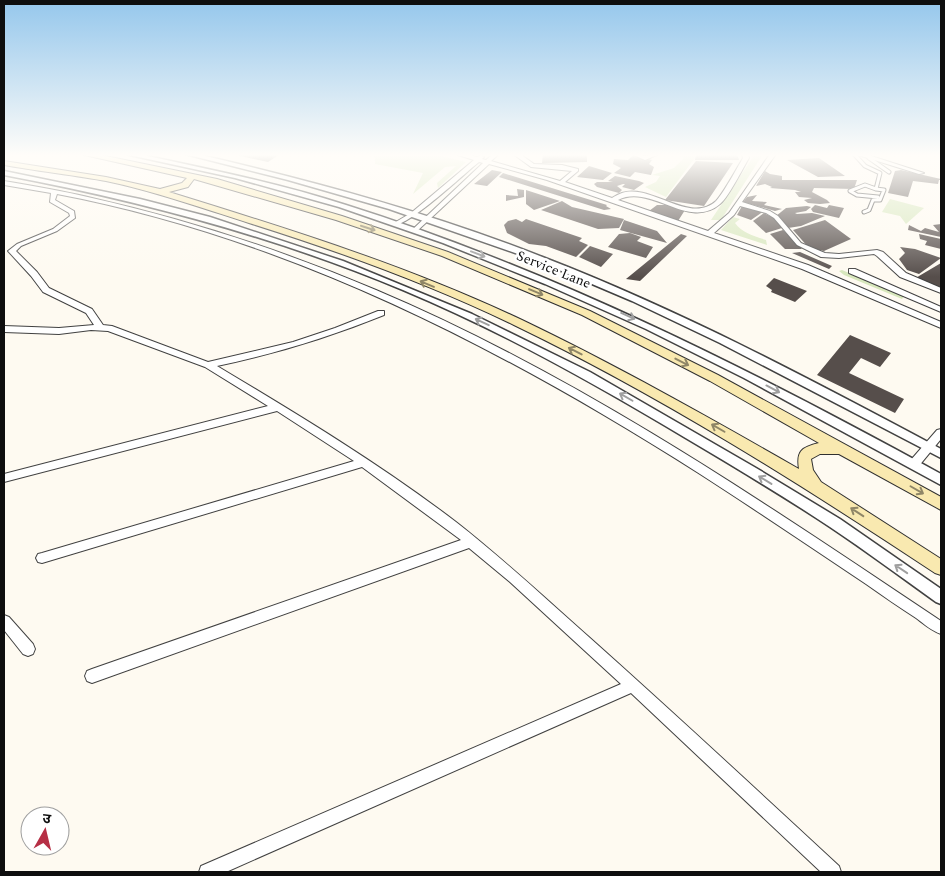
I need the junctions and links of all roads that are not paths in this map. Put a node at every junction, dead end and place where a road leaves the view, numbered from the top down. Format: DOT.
graph roads {
  1 [pos="53,195"];
  2 [pos="68,195"];
  3 [pos="111,195"];
  4 [pos="169,195"];
  5 [pos="259,195"];
  6 [pos="298,195"];
  7 [pos="345,195"];
  8 [pos="436,195"];
  9 [pos="454,195"];
  10 [pos="597,195"];
  11 [pos="621,195"];
  12 [pos="640,195"];
  13 [pos="723,195"];
  14 [pos="744,195"];
  15 [pos="857,195"];
  16 [pos="882,195"];
  17 [pos="881,198"];
  18 [pos="613,200"];
  19 [pos="738,203"];
  20 [pos="864,212"];
  21 [pos="413,214"];
  22 [pos="428,218"];
  23 [pos="396,224"];
  24 [pos="414,230"];
  25 [pos="709,233"];
  26 [pos="852,272"];
  27 [pos="941,291"];
  28 [pos="941,310"];
  29 [pos="380,313"];
  30 [pos="941,325"];
  31 [pos="100,327"];
  32 [pos="4,329"];
  33 [pos="208,365"];
  34 [pos="277,407"];
  35 [pos="941,433"];
  36 [pos="929,448"];
  37 [pos="846,450"];
  38 [pos="941,454"];
  39 [pos="364,462"];
  40 [pos="914,464"];
  41 [pos="4,478"];
  42 [pos="941,480"];
  43 [pos="816,487"];
  44 [pos="941,504"];
  45 [pos="471,542"];
  46 [pos="42,558"];
  47 [pos="941,568"];
  48 [pos="941,597"];
  49 [pos="4,620"];
  50 [pos="941,628"];
  51 [pos="28,650"];
  52 [pos="92,676"];
  53 [pos="632,686"];
  54 [pos="208,872"];
  55 [pos="833,872"];
  1 -- 31 [label="street"];
  2 -- 50 [label="street"];
  48 -- 3 [label="street, one-way"];
  43 -- 4 [label="main road, one-way"];
  5 -- 37 [label="main road, one-way"];
  6 -- 23 [label="street, Service Lane"];
  7 -- 21 [label="street"];
  8 -- 21 [label="street"];
  9 -- 22 [label="street"];
  10 -- 18 [label="street"];
  11 -- 18 [label="street"];
  12 -- 13 [label="street"];
  14 -- 19 [label="street"];
  15 -- 17 [label="lane"];
  16 -- 17 [label="lane"];
  17 -- 20 [label="lane"];
  18 -- 25 [label="street"];
  19 -- 25 [label="street"];
  19 -- 27 [label="street"];
  21 -- 22 [label="street"];
  21 -- 23 [label="street"];
  22 -- 24 [label="street"];
  22 -- 36 [label="street"];
  23 -- 24 [label="street, Service Lane"];
  24 -- 40 [label="street, Service Lane, one-way"];
  25 -- 30 [label="street"];
  26 -- 28 [label="street"];
  29 -- 33 [label="street"];
  31 -- 32 [label="street"];
  31 -- 33 [label="street"];
  33 -- 34 [label="street"];
  34 -- 39 [label="street"];
  34 -- 41 [label="street"];
  35 -- 36 [label="street"];
  36 -- 38 [label="street"];
  36 -- 40 [label="street"];
  37 -- 43 [label="main road"];
  37 -- 44 [label="main road, one-way"];
  39 -- 45 [label="street"];
  39 -- 46 [label="street"];
  40 -- 42 [label="street, Service Lane"];
  47 -- 43 [label="main road, one-way"];
  45 -- 52 [label="street"];
  45 -- 53 [label="street"];
  49 -- 51 [label="street"];
  53 -- 54 [label="street"];
  53 -- 55 [label="street"];
}
